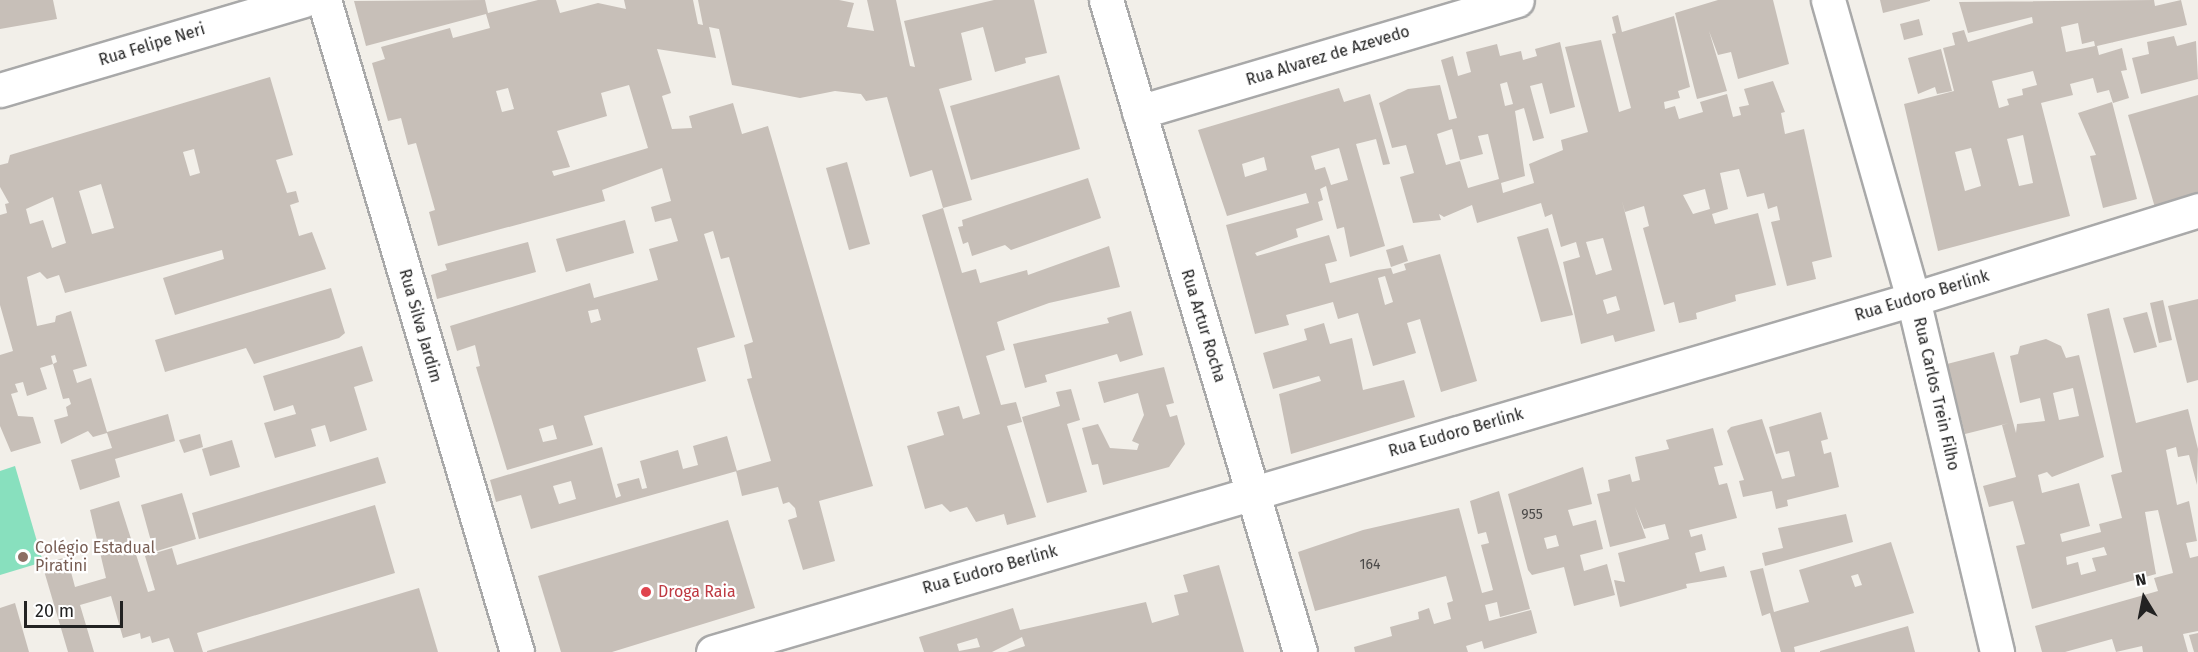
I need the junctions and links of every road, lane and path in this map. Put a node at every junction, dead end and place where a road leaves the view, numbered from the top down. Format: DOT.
graph roads {
  1 [pos="303,0"];
  2 [pos="324,0"];
  3 [pos="1106,0"];
  4 [pos="1517,0"];
  5 [pos="1828,0"];
  6 [pos="0,90"];
  7 [pos="1139,112"];
  8 [pos="2198,210"];
  9 [pos="1913,299"];
  10 [pos="1253,493"];
  11 [pos="517,652"];
  12 [pos="713,652"];
  13 [pos="1300,652"];
  14 [pos="1997,652"];
  1 -- 6 [label="street, Rua Felipe Neri"];
  2 -- 11 [label="street, Rua Silva Jardim"];
  3 -- 7 [label="street, Rua Artur Rocha"];
  4 -- 7 [label="street, Rua Alvarez de Azevedo"];
  5 -- 9 [label="street, Rua Carlos Trein Filho"];
  7 -- 10 [label="street, Rua Artur Rocha"];
  8 -- 9 [label="street, Rua Eudoro Berlink"];
  9 -- 10 [label="street, Rua Eudoro Berlink"];
  9 -- 14 [label="street, Rua Carlos Trein Filho"];
  10 -- 12 [label="street, Rua Eudoro Berlink"];
  10 -- 13 [label="street, Rua Artur Rocha"];
}
